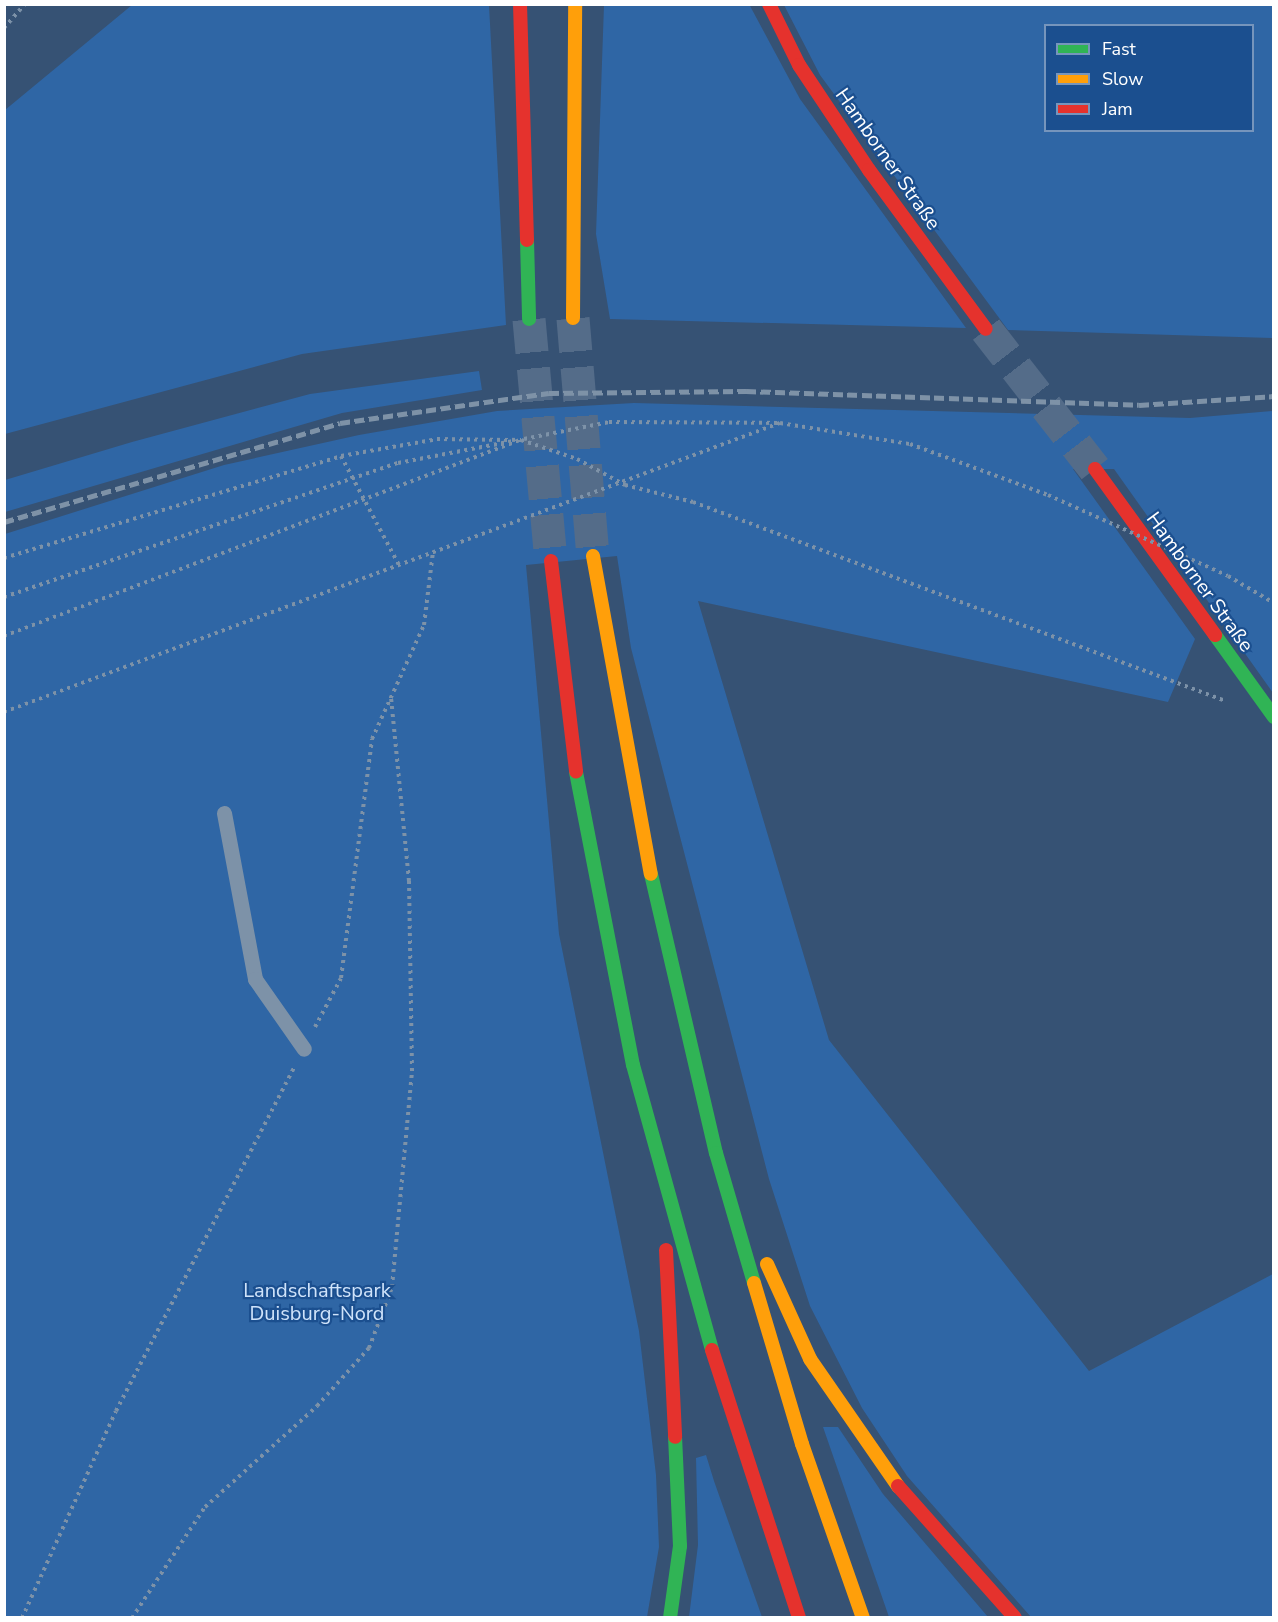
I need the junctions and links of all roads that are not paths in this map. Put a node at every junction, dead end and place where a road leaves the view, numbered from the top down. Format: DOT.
graph roads {
  1 [pos="520,4"];
  2 [pos="575,4"];
  3 [pos="769,4"];
  4 [pos="573,318"];
  5 [pos="529,319"];
  6 [pos="986,328"];
  7 [pos="1095,469"];
  8 [pos="593,556"];
  9 [pos="551,561"];
  10 [pos="1274,717"];
  11 [pos="224,813"];
  12 [pos="304,1049"];
  13 [pos="716,1153"];
  14 [pos="658,1162"];
  15 [pos="670,1617"];
  16 [pos="799,1617"];
  17 [pos="863,1617"];
  18 [pos="1015,1617"];
  1 -- 5 [label="main road"];
  2 -- 4 [label="main road"];
  3 -- 6 [label="main road, Hamborner Straße"];
  7 -- 10 [label="main road, Hamborner Straße"];
  8 -- 13 [label="main road"];
  9 -- 14 [label="main road"];
  11 -- 12 [label="lane"];
  13 -- 17 [label="main road"];
  13 -- 18 [label="main road"];
  14 -- 15 [label="main road"];
  14 -- 16 [label="main road"];
}
